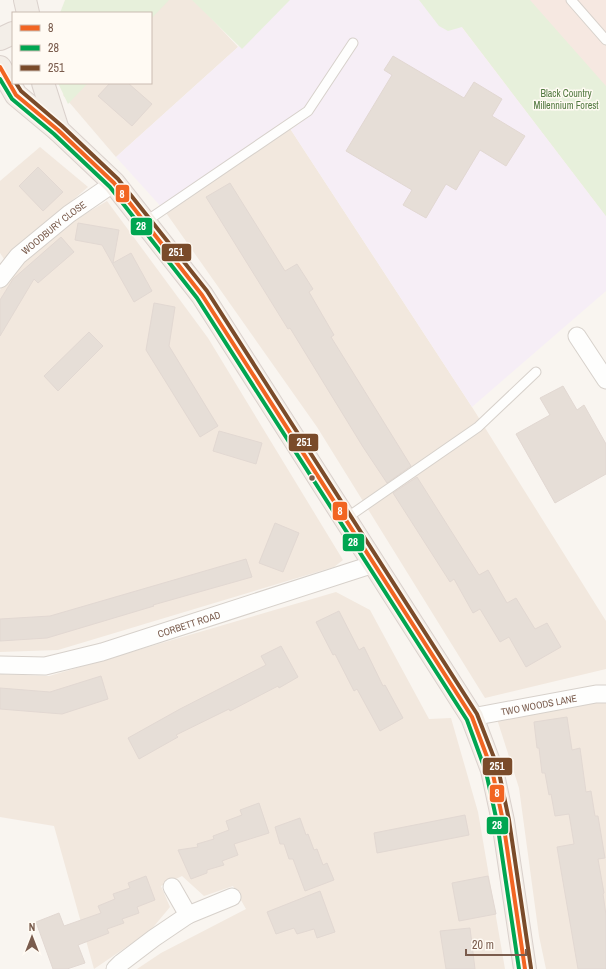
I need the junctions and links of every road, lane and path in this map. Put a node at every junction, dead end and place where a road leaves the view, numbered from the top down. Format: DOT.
graph roads {
  1 [pos="26,0"];
  2 [pos="571,0"];
  3 [pos="28,12"];
  4 [pos="12,33"];
  5 [pos="0,39"];
  6 [pos="606,40"];
  7 [pos="353,43"];
  8 [pos="0,67"];
  9 [pos="43,84"];
  10 [pos="58,130"];
  11 [pos="114,183"];
  12 [pos="144,222"];
  13 [pos="0,278"];
  14 [pos="577,336"];
  15 [pos="536,372"];
  16 [pos="606,380"];
  17 [pos="345,519"];
  18 [pos="374,564"];
  19 [pos="0,665"];
  20 [pos="606,694"];
  21 [pos="472,717"];
  22 [pos="172,887"];
  23 [pos="232,897"];
  24 [pos="188,915"];
  25 [pos="115,969"];
  26 [pos="526,969"];
  1 -- 3 [label="main road"];
  2 -- 6 [label="lane"];
  4 -- 5 [label="main road"];
  7 -- 12 [label="lane"];
  8 -- 10 [label="main road"];
  9 -- 10 [label="main road"];
  10 -- 11 [label="main road"];
  11 -- 12 [label="main road"];
  11 -- 13 [label="street, WOODBURY CLOSE"];
  12 -- 17 [label="main road"];
  14 -- 16 [label="street"];
  15 -- 17 [label="lane"];
  17 -- 18 [label="main road"];
  18 -- 19 [label="street, CORBETT ROAD"];
  18 -- 21 [label="main road"];
  20 -- 21 [label="street, TWO WOODS LANE"];
  21 -- 26 [label="main road"];
  22 -- 24 [label="street"];
  23 -- 24 [label="street"];
  24 -- 25 [label="street"];
}
